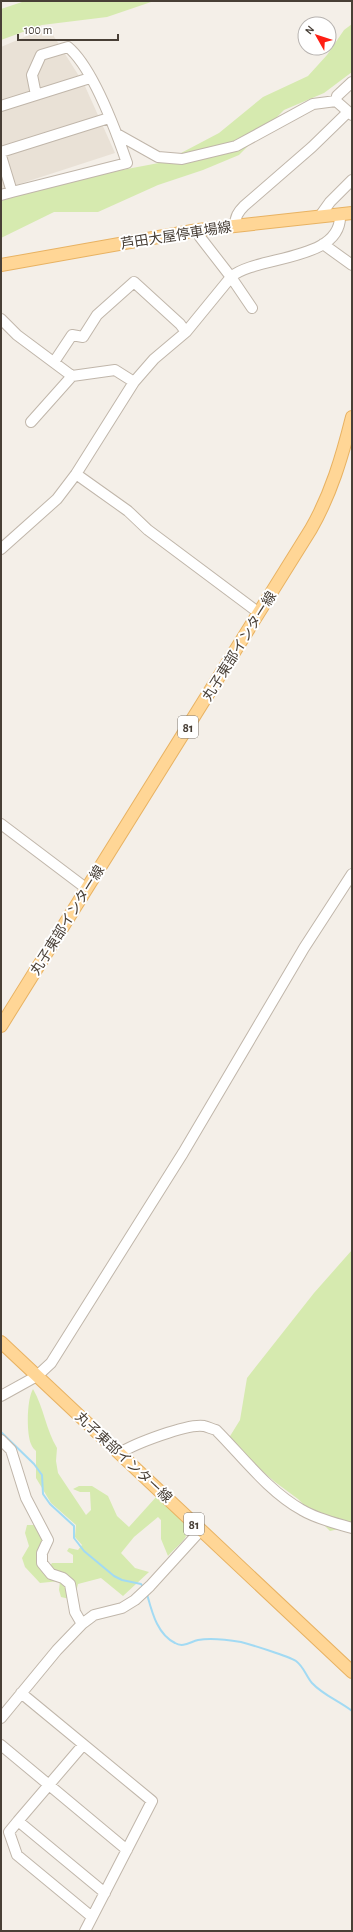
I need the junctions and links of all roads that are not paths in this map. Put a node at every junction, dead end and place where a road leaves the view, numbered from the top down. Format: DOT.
graph roads {
  1 [pos="90,78"];
  2 [pos="352,82"];
  3 [pos="36,95"];
  4 [pos="336,101"];
  5 [pos="1,106"];
  6 [pos="350,113"];
  7 [pos="110,118"];
  8 [pos="117,134"];
  9 [pos="1,152"];
  10 [pos="1,156"];
  11 [pos="352,180"];
  12 [pos="12,192"];
  13 [pos="1,195"];
  14 [pos="346,214"];
  15 [pos="320,216"];
  16 [pos="235,226"];
  17 [pos="198,230"];
  18 [pos="324,244"];
  19 [pos="1,265"];
  20 [pos="352,266"];
  21 [pos="231,277"];
  22 [pos="252,308"];
  23 [pos="1,319"];
  24 [pos="186,332"];
  25 [pos="54,362"];
  26 [pos="72,376"];
  27 [pos="134,382"];
  28 [pos="352,418"];
  29 [pos="31,422"];
  30 [pos="76,474"];
  31 [pos="1,549"];
  32 [pos="259,613"];
  33 [pos="1,824"];
  34 [pos="352,874"];
  35 [pos="87,889"];
  36 [pos="1,1026"];
  37 [pos="1,1342"];
  38 [pos="37,1376"];
  39 [pos="1,1396"];
  40 [pos="1,1440"];
  41 [pos="120,1453"];
  42 [pos="352,1528"];
  43 [pos="201,1530"];
  44 [pos="82,1624"];
  45 [pos="352,1672"];
  46 [pos="21,1693"];
  47 [pos="1,1718"];
  48 [pos="1,1745"];
  49 [pos="83,1745"];
  50 [pos="49,1785"];
  51 [pos="18,1821"];
  52 [pos="127,1850"];
  53 [pos="105,1893"];
  54 [pos="92,1917"];
  55 [pos="85,1931"];
  1 -- 3 [label="street"];
  1 -- 3 [label="street"];
  1 -- 7 [label="street"];
  2 -- 4 [label="street"];
  3 -- 5 [label="street"];
  4 -- 6 [label="street"];
  4 -- 8 [label="street"];
  6 -- 16 [label="street"];
  7 -- 8 [label="street"];
  7 -- 9 [label="street"];
  8 -- 12 [label="street"];
  10 -- 12 [label="street"];
  11 -- 15 [label="street"];
  12 -- 13 [label="street"];
  14 -- 15 [label="main road, 芦田大屋停車場線"];
  14 -- 18 [label="street"];
  15 -- 16 [label="main road, 芦田大屋停車場線"];
  16 -- 17 [label="main road, 芦田大屋停車場線"];
  17 -- 19 [label="main road, 芦田大屋停車場線"];
  17 -- 21 [label="street"];
  18 -- 20 [label="street"];
  18 -- 21 [label="street"];
  21 -- 22 [label="street"];
  21 -- 24 [label="street"];
  23 -- 25 [label="street"];
  24 -- 25 [label="street"];
  24 -- 27 [label="street"];
  25 -- 26 [label="street"];
  26 -- 27 [label="street"];
  26 -- 29 [label="street"];
  27 -- 30 [label="street"];
  28 -- 32 [label="main road, 丸子東部インター線 / 81"];
  30 -- 31 [label="street"];
  30 -- 32 [label="street"];
  32 -- 35 [label="main road, 丸子東部インター線 / 81"];
  33 -- 35 [label="street"];
  34 -- 38 [label="street"];
  35 -- 36 [label="main road, 丸子東部インター線 / 81"];
  37 -- 38 [label="main road, 丸子東部インター線 / 81"];
  38 -- 39 [label="street"];
  38 -- 41 [label="main road, 丸子東部インター線 / 81"];
  40 -- 44 [label="street"];
  41 -- 42 [label="street"];
  41 -- 43 [label="main road, 丸子東部インター線 / 81"];
  43 -- 44 [label="street"];
  43 -- 45 [label="main road, 丸子東部インター線 / 81"];
  44 -- 46 [label="street"];
  46 -- 47 [label="street"];
  46 -- 49 [label="street"];
  48 -- 50 [label="street"];
  49 -- 50 [label="street"];
  49 -- 52 [label="street"];
  50 -- 51 [label="street"];
  50 -- 52 [label="street"];
  51 -- 53 [label="street"];
  51 -- 54 [label="street"];
  52 -- 53 [label="street"];
  53 -- 54 [label="street"];
  54 -- 55 [label="street"];
}
